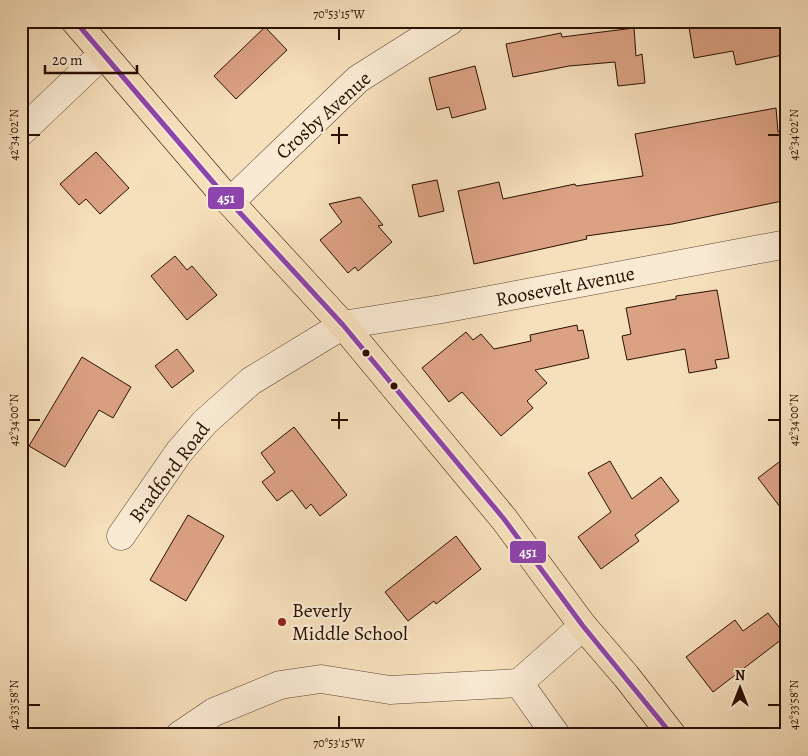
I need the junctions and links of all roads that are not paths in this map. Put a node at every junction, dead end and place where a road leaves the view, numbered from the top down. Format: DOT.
graph roads {
  1 [pos="75,21"];
  2 [pos="450,21"];
  3 [pos="103,54"];
  4 [pos="21,132"];
  5 [pos="230,202"];
  6 [pos="787,244"];
  7 [pos="343,325"];
  8 [pos="121,536"];
  9 [pos="583,626"];
  10 [pos="519,684"];
  11 [pos="180,735"];
  12 [pos="556,735"];
  13 [pos="672,735"];
  1 -- 3 [label="highway"];
  2 -- 5 [label="street, Crosby Avenue"];
  3 -- 4 [label="street"];
  3 -- 5 [label="highway"];
  5 -- 7 [label="highway"];
  6 -- 7 [label="street, Roosevelt Avenue"];
  7 -- 8 [label="street, Bradford Road"];
  7 -- 9 [label="highway"];
  9 -- 10 [label="street"];
  9 -- 13 [label="highway"];
  10 -- 11 [label="street"];
  10 -- 12 [label="street"];
}
